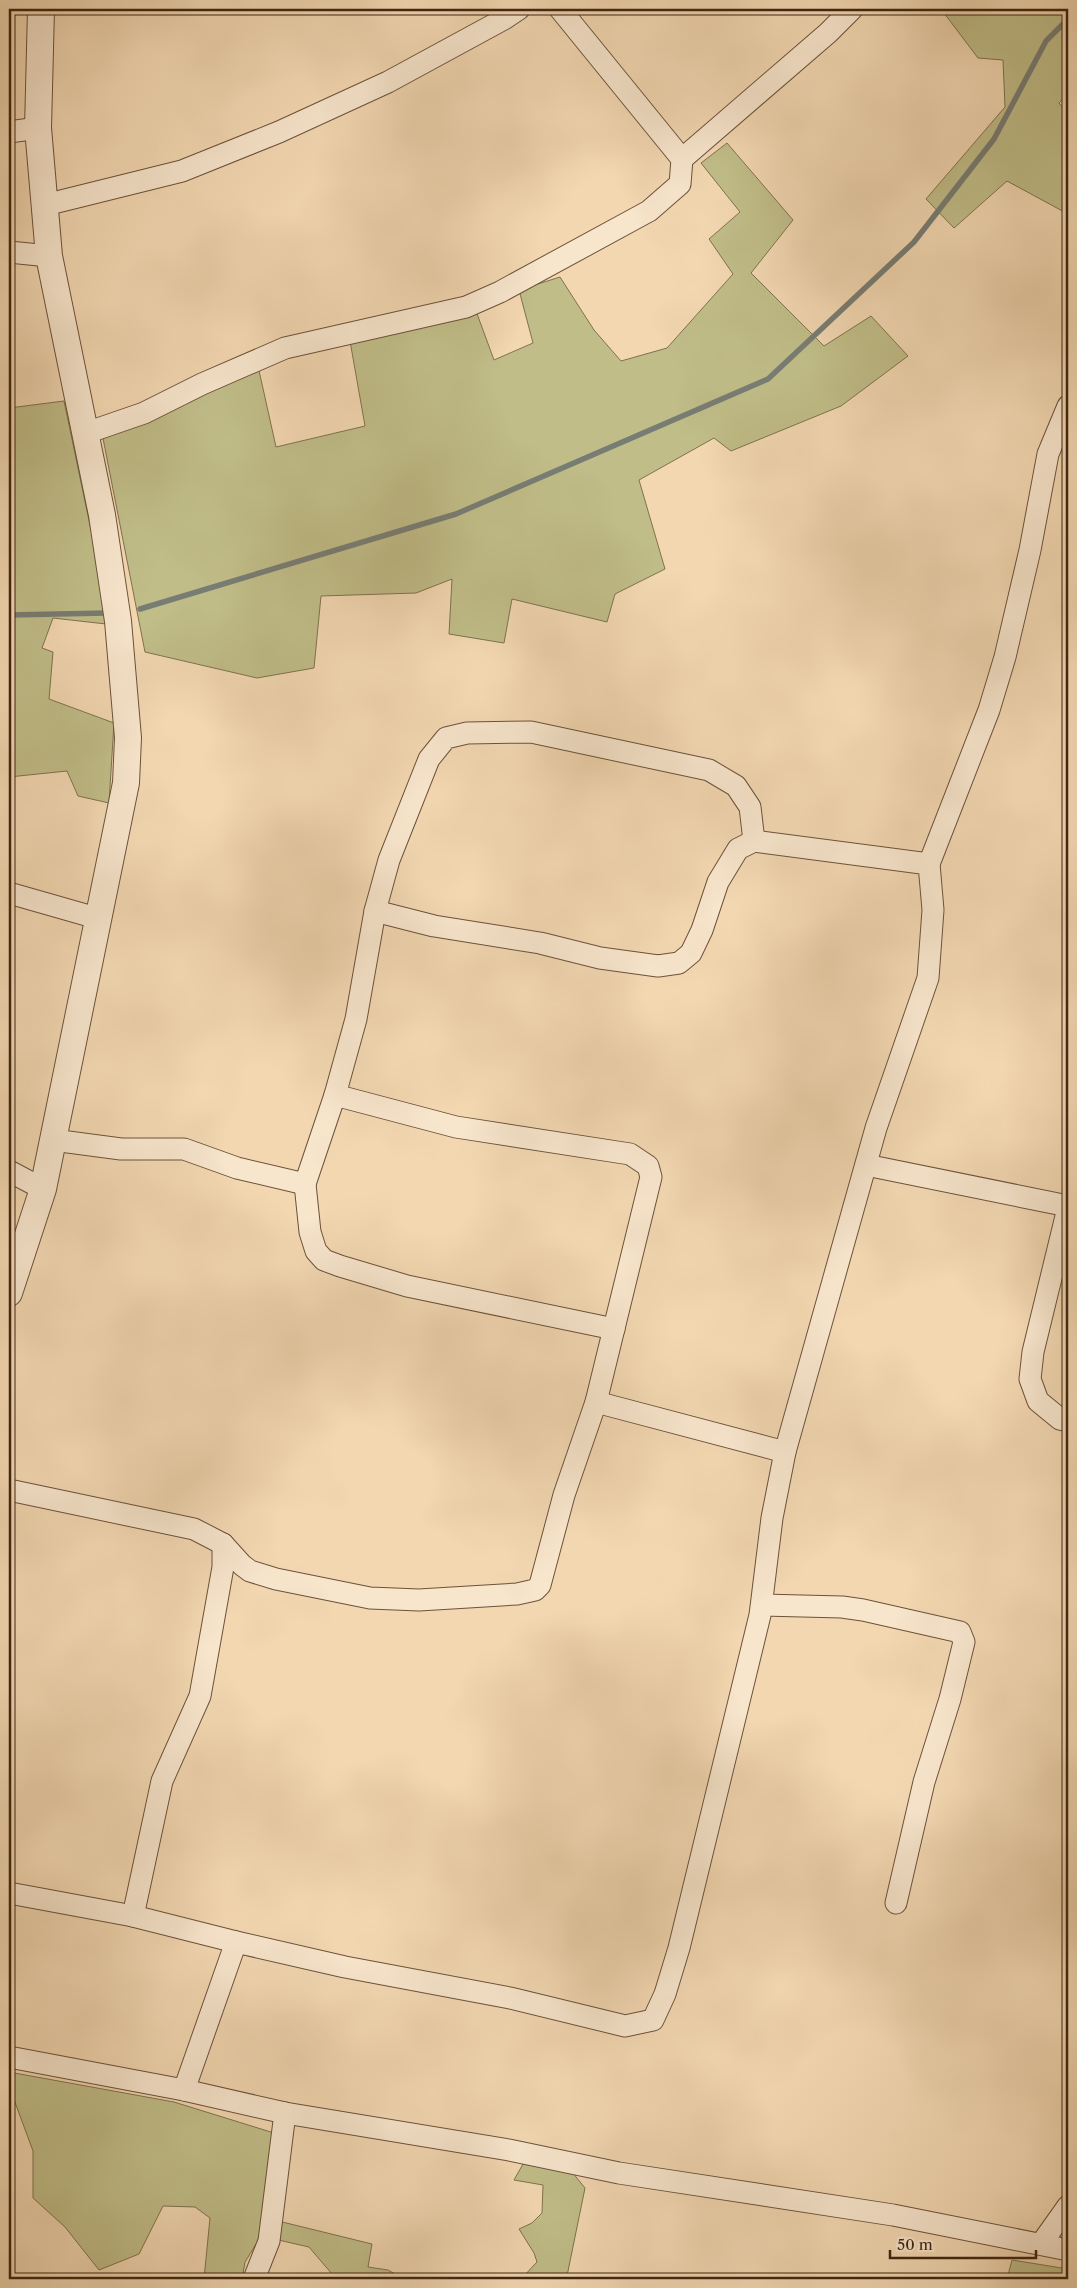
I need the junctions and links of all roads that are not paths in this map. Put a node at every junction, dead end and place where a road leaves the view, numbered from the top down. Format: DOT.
graph roads {
  1 [pos="41,9"];
  2 [pos="518,9"];
  3 [pos="560,9"];
  4 [pos="852,9"];
  5 [pos="38,128"];
  6 [pos="9,132"];
  7 [pos="682,159"];
  8 [pos="45,205"];
  9 [pos="9,252"];
  10 [pos="49,256"];
  11 [pos="1068,406"];
  12 [pos="86,433"];
  13 [pos="754,841"];
  14 [pos="929,864"];
  15 [pos="9,893"];
  16 [pos="376,911"];
  17 [pos="100,919"];
  18 [pos="335,1095"];
  19 [pos="53,1140"];
  20 [pos="866,1165"];
  21 [pos="9,1171"];
  22 [pos="305,1184"];
  23 [pos="42,1189"];
  24 [pos="1068,1207"];
  25 [pos="9,1293"];
  26 [pos="614,1329"];
  27 [pos="596,1402"];
  28 [pos="1068,1421"];
  29 [pos="785,1452"];
  30 [pos="9,1490"];
  31 [pos="223,1544"];
  32 [pos="762,1605"];
  33 [pos="9,1893"];
  34 [pos="896,1902"];
  35 [pos="133,1916"];
  36 [pos="236,1942"];
  37 [pos="9,2057"];
  38 [pos="184,2090"];
  39 [pos="285,2113"];
  40 [pos="1068,2206"];
  41 [pos="1041,2244"];
  42 [pos="1068,2250"];
  43 [pos="254,2279"];
  1 -- 5 [label="street"];
  2 -- 8 [label="street"];
  3 -- 7 [label="street"];
  4 -- 7 [label="street"];
  5 -- 6 [label="street"];
  5 -- 8 [label="street"];
  7 -- 12 [label="street"];
  8 -- 10 [label="street"];
  9 -- 10 [label="street"];
  10 -- 12 [label="street"];
  11 -- 14 [label="street"];
  12 -- 17 [label="street"];
  13 -- 14 [label="street"];
  13 -- 16 [label="street"];
  13 -- 16 [label="street"];
  14 -- 20 [label="street"];
  15 -- 17 [label="street"];
  16 -- 18 [label="street"];
  17 -- 19 [label="street"];
  18 -- 22 [label="street"];
  18 -- 26 [label="street"];
  19 -- 22 [label="street"];
  19 -- 23 [label="street"];
  20 -- 24 [label="street"];
  20 -- 29 [label="street"];
  21 -- 23 [label="street"];
  22 -- 26 [label="street"];
  23 -- 25 [label="street"];
  24 -- 28 [label="street"];
  26 -- 27 [label="street"];
  27 -- 29 [label="street"];
  27 -- 31 [label="street"];
  29 -- 32 [label="street"];
  30 -- 31 [label="street"];
  31 -- 35 [label="street"];
  32 -- 34 [label="street"];
  32 -- 36 [label="street"];
  33 -- 35 [label="street"];
  35 -- 36 [label="street"];
  36 -- 38 [label="street"];
  37 -- 38 [label="street"];
  38 -- 39 [label="street"];
  39 -- 41 [label="street"];
  39 -- 43 [label="street"];
  40 -- 41 [label="street"];
  41 -- 42 [label="street"];
}
